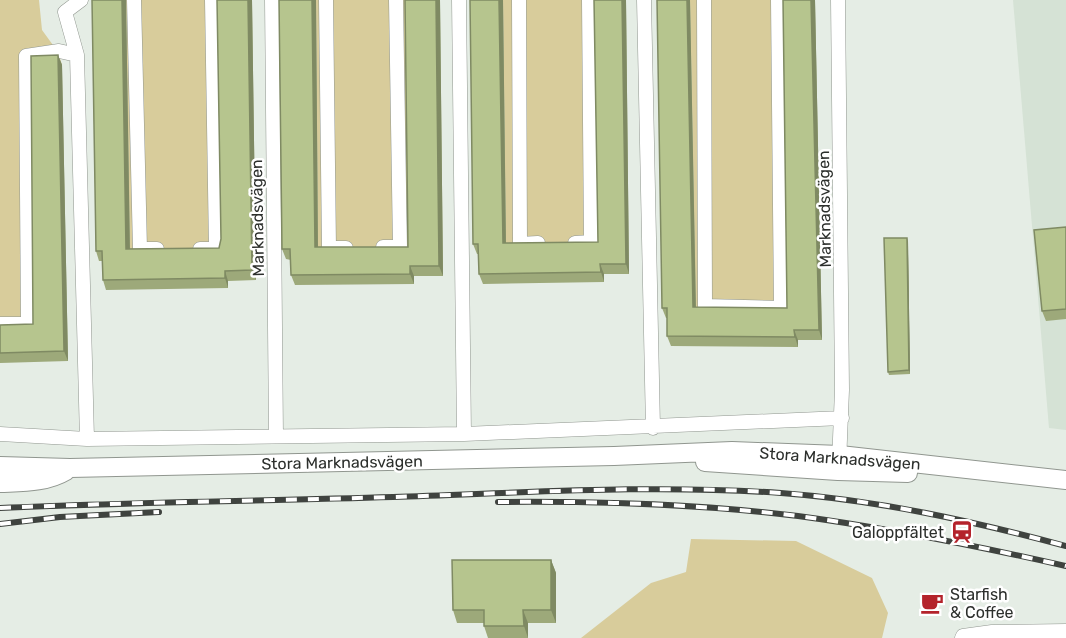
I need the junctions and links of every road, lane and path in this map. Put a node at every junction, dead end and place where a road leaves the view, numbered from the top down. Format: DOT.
graph roads {
  1 [pos="81,0"];
  2 [pos="134,0"];
  3 [pos="212,0"];
  4 [pos="272,0"];
  5 [pos="326,0"];
  6 [pos="396,0"];
  7 [pos="459,0"];
  8 [pos="519,0"];
  9 [pos="589,0"];
  10 [pos="644,0"];
  11 [pos="704,0"];
  12 [pos="778,0"];
  13 [pos="838,0"];
  14 [pos="77,55"];
  15 [pos="0,324"];
  16 [pos="842,418"];
  17 [pos="653,428"];
  18 [pos="0,434"];
  19 [pos="464,434"];
  20 [pos="276,436"];
  21 [pos="87,439"];
  22 [pos="0,458"];
  23 [pos="839,463"];
  24 [pos="0,466"];
  25 [pos="70,468"];
  26 [pos="1066,480"];
  27 [pos="0,483"];
  28 [pos="1066,488"];
  29 [pos="1066,631"];
  30 [pos="963,638"];
  1 -- 14 [label="street"];
  2 -- 3 [label="street"];
  4 -- 20 [label="street, Marknadsvägen"];
  5 -- 6 [label="street"];
  7 -- 19 [label="street"];
  8 -- 9 [label="street"];
  10 -- 17 [label="street"];
  11 -- 12 [label="street"];
  13 -- 16 [label="street, Marknadsvägen"];
  14 -- 15 [label="street"];
  14 -- 21 [label="street"];
  16 -- 17 [label="street"];
  16 -- 23 [label="street, Marknadsvägen"];
  17 -- 19 [label="street"];
  18 -- 21 [label="street"];
  19 -- 20 [label="street"];
  20 -- 21 [label="street"];
  22 -- 25 [label="street, Stora Marknadsvägen"];
  23 -- 25 [label="street, Stora Marknadsvägen"];
  23 -- 26 [label="street, Stora Marknadsvägen"];
  23 -- 28 [label="street, Stora Marknadsvägen"];
  24 -- 25 [label="street, Stora Marknadsvägen"];
  25 -- 27 [label="street, Stora Marknadsvägen"];
  29 -- 30 [label="street"];
}
